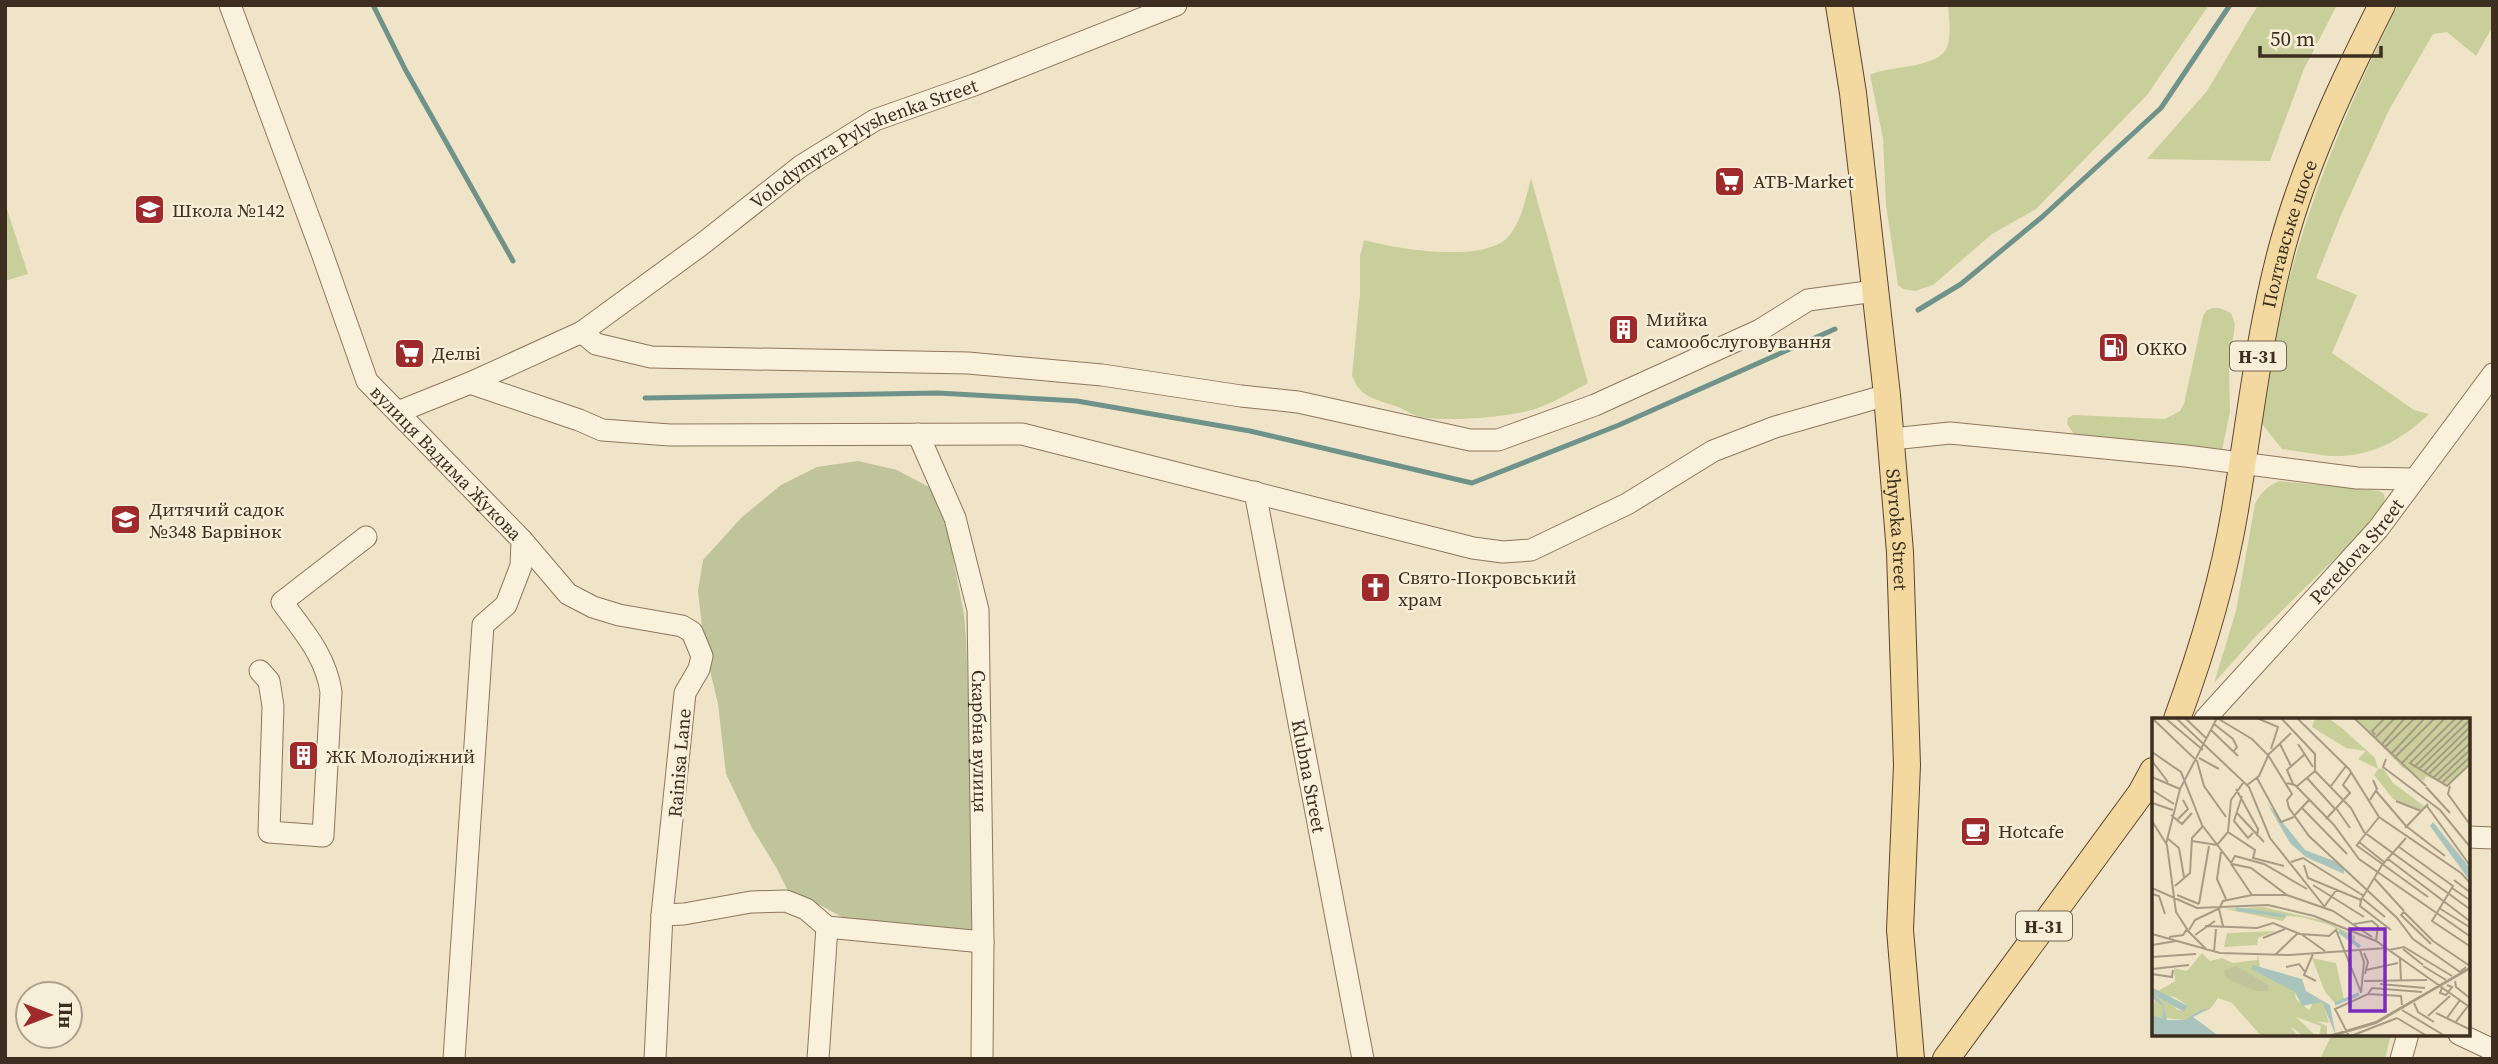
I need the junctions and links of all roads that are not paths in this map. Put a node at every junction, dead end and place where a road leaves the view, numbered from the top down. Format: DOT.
graph roads {
  1 [pos="230,5"];
  2 [pos="1176,5"];
  3 [pos="1839,5"];
  4 [pos="2382,5"];
  5 [pos="1875,291"];
  6 [pos="582,332"];
  7 [pos="2493,374"];
  8 [pos="470,383"];
  9 [pos="1887,395"];
  10 [pos="398,412"];
  11 [pos="918,434"];
  12 [pos="1892,439"];
  13 [pos="2242,463"];
  14 [pos="2415,480"];
  15 [pos="1255,492"];
  16 [pos="366,537"];
  17 [pos="522,540"];
  18 [pos="260,671"];
  19 [pos="2177,718"];
  20 [pos="2206,718"];
  21 [pos="2150,787"];
  22 [pos="2470,837"];
  23 [pos="2493,838"];
  24 [pos="662,915"];
  25 [pos="827,927"];
  26 [pos="984,942"];
  27 [pos="2408,1036"];
  28 [pos="2463,1036"];
  29 [pos="2493,1050"];
  30 [pos="454,1059"];
  31 [pos="654,1059"];
  32 [pos="818,1059"];
  33 [pos="982,1059"];
  34 [pos="1363,1059"];
  35 [pos="1911,1059"];
  36 [pos="1947,1059"];
  37 [pos="2402,1059"];
  1 -- 10 [label="street, вулиця Вадима Жукова"];
  2 -- 6 [label="street, Volodymyra Pylyshenka Street"];
  3 -- 5 [label="main road, Shyroka Street"];
  4 -- 13 [label="main road, Полтавське шосе / Н-31"];
  5 -- 6 [label="street"];
  5 -- 9 [label="main road, Shyroka Street"];
  6 -- 8 [label="street, Volodymyra Pylyshenka Street"];
  7 -- 14 [label="street, Peredova Street"];
  8 -- 10 [label="street, Volodymyra Pylyshenka Street"];
  8 -- 11 [label="street"];
  9 -- 12 [label="main road, Shyroka Street"];
  9 -- 15 [label="street"];
  10 -- 17 [label="street, вулиця Вадима Жукова"];
  11 -- 15 [label="street"];
  11 -- 26 [label="street, Скарбна вулиця"];
  12 -- 13 [label="street"];
  12 -- 35 [label="main road, Shyroka Street"];
  13 -- 14 [label="street"];
  13 -- 19 [label="main road, Полтавське шосе / Н-31"];
  14 -- 20 [label="street, Peredova Street"];
  15 -- 34 [label="street, Klubna Street"];
  16 -- 18 [label="street"];
  17 -- 24 [label="street, Rainisa Lane"];
  17 -- 30 [label="street, вулиця Вадима Жукова"];
  21 -- 36 [label="main road, Н-31"];
  22 -- 23 [label="street"];
  24 -- 25 [label="street"];
  24 -- 31 [label="street, Rainisa Lane"];
  25 -- 26 [label="street"];
  25 -- 32 [label="street"];
  26 -- 33 [label="street, Скарбна вулиця"];
  27 -- 37 [label="street"];
  28 -- 29 [label="street"];
}
